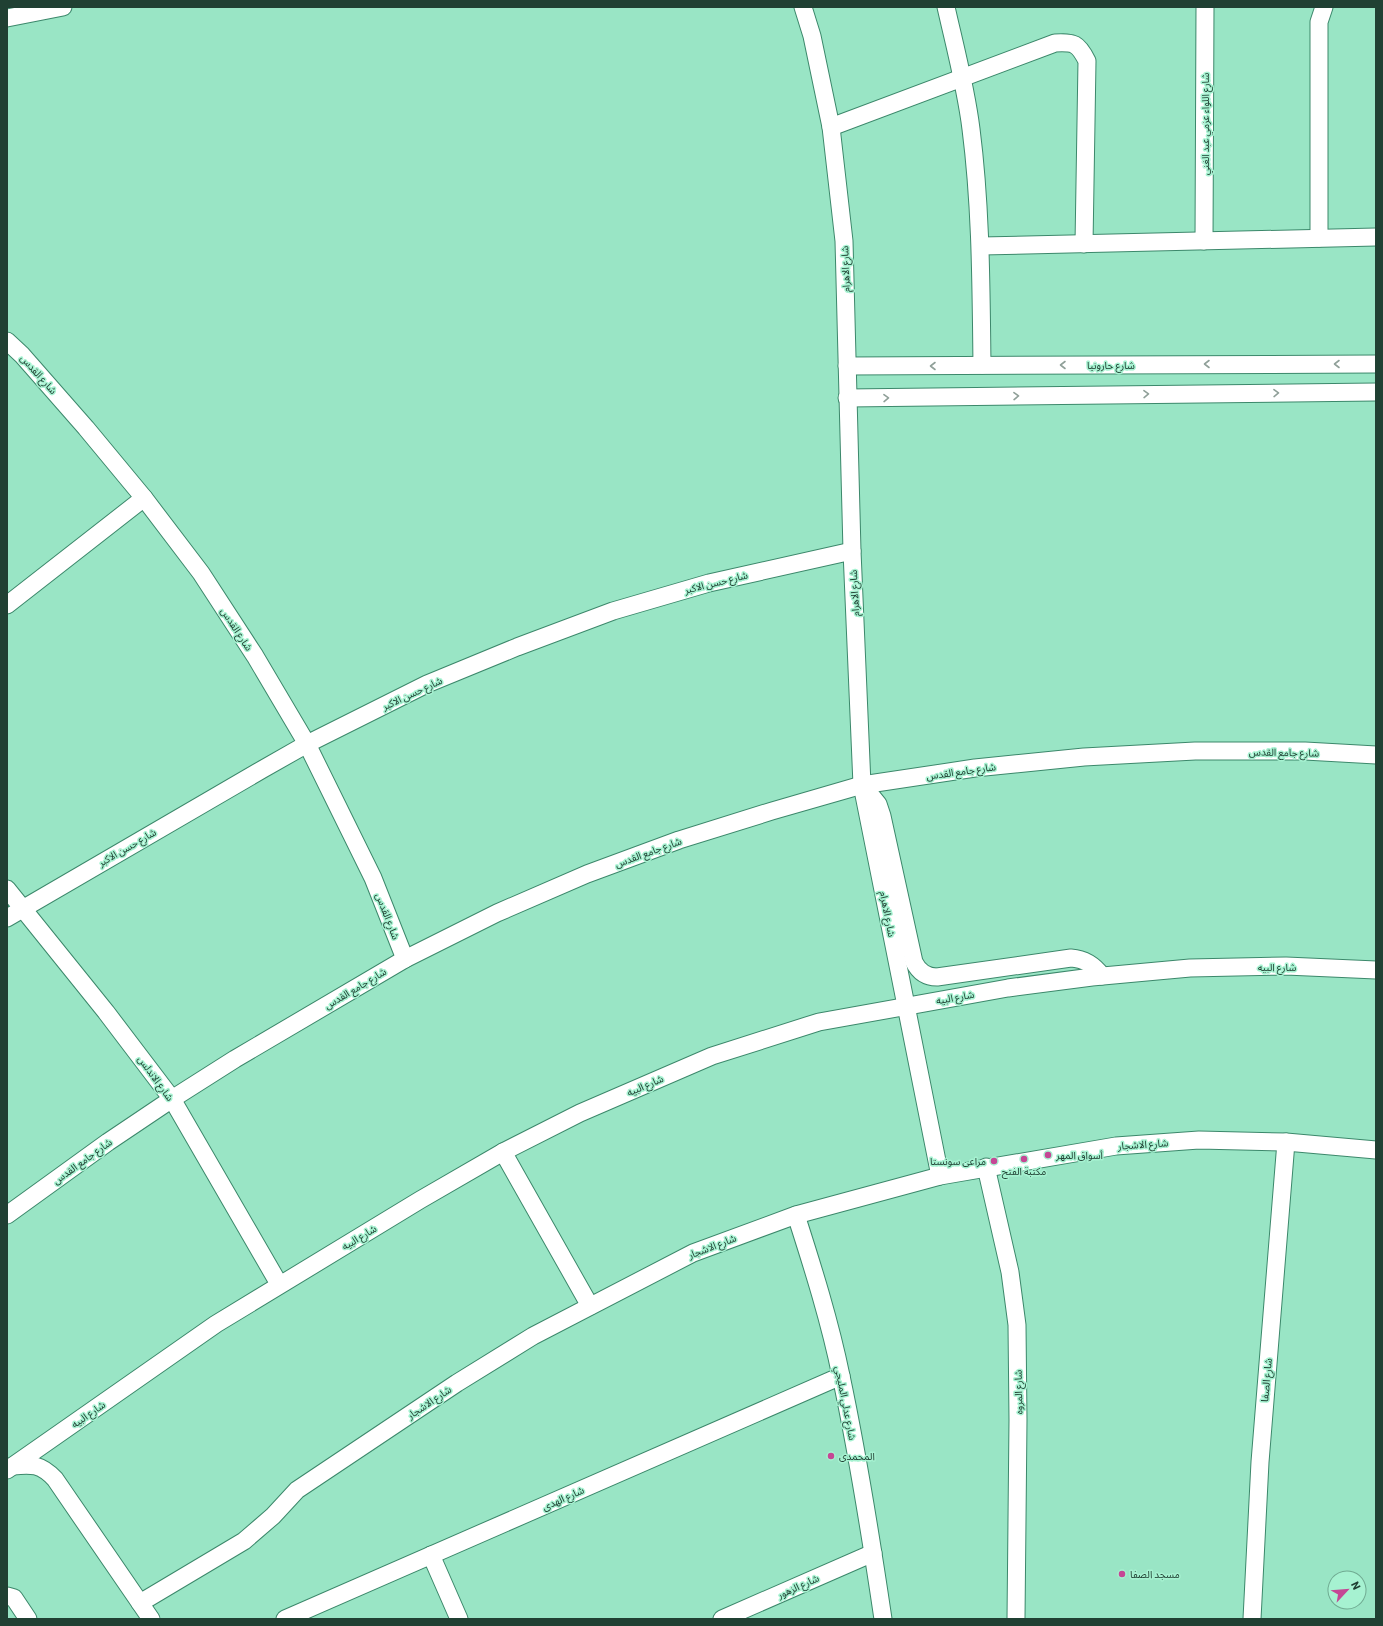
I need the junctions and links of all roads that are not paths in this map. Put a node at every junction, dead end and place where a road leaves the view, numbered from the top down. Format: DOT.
graph roads {
  1 [pos="63,7"];
  2 [pos="803,7"];
  3 [pos="946,7"];
  4 [pos="1205,7"];
  5 [pos="1324,7"];
  6 [pos="7,18"];
  7 [pos="962,77"];
  8 [pos="831,127"];
  9 [pos="1376,237"];
  10 [pos="1319,238"];
  11 [pos="1204,241"];
  12 [pos="1084,244"];
  13 [pos="981,246"];
  14 [pos="7,341"];
  15 [pos="1376,364"];
  16 [pos="847,366"];
  17 [pos="982,366"];
  18 [pos="1376,392"];
  19 [pos="847,398"];
  20 [pos="144,498"];
  21 [pos="852,551"];
  22 [pos="7,605"];
  23 [pos="307,744"];
  24 [pos="1376,755"];
  25 [pos="862,785"];
  26 [pos="7,889"];
  27 [pos="23,908"];
  28 [pos="7,918"];
  29 [pos="405,959"];
  30 [pos="1376,970"];
  31 [pos="1102,976"];
  32 [pos="907,1006"];
  33 [pos="172,1099"];
  34 [pos="1286,1142"];
  35 [pos="1376,1150"];
  36 [pos="503,1152"];
  37 [pos="986,1167"];
  38 [pos="940,1176"];
  39 [pos="7,1215"];
  40 [pos="796,1215"];
  41 [pos="279,1284"];
  42 [pos="590,1306"];
  43 [pos="841,1376"];
  44 [pos="10,1468"];
  45 [pos="873,1553"];
  46 [pos="431,1555"];
  47 [pos="7,1596"];
  48 [pos="140,1603"];
  49 [pos="28,1619"];
  50 [pos="151,1619"];
  51 [pos="285,1619"];
  52 [pos="459,1619"];
  53 [pos="722,1619"];
  54 [pos="883,1619"];
  55 [pos="1016,1619"];
  56 [pos="1252,1619"];
  1 -- 6 [label="street"];
  2 -- 8 [label="street, شارع الاهرام"];
  3 -- 7 [label="street"];
  4 -- 11 [label="street, شارع اللواء عزمي عبد الغني"];
  5 -- 10 [label="street"];
  7 -- 8 [label="street"];
  7 -- 12 [label="street"];
  7 -- 13 [label="street"];
  8 -- 16 [label="street, شارع الاهرام"];
  9 -- 10 [label="street"];
  10 -- 11 [label="street"];
  11 -- 12 [label="street"];
  12 -- 13 [label="street"];
  13 -- 17 [label="street"];
  14 -- 20 [label="street, شارع القدس"];
  15 -- 17 [label="street, شارع حارونيا, one-way"];
  17 -- 16 [label="street, شارع حارونيا, one-way"];
  16 -- 19 [label="street, شارع الاهرام"];
  19 -- 18 [label="street, one-way"];
  19 -- 21 [label="street, شارع الاهرام"];
  20 -- 22 [label="street"];
  20 -- 23 [label="street, شارع القدس"];
  21 -- 23 [label="street, شارع حسن الاكبر"];
  21 -- 25 [label="street, شارع الاهرام"];
  23 -- 27 [label="street, شارع حسن الاكبر"];
  23 -- 29 [label="street, شارع القدس"];
  24 -- 25 [label="street, شارع جامع القدس"];
  25 -- 29 [label="street, شارع جامع القدس"];
  25 -- 31 [label="street"];
  25 -- 32 [label="street, شارع الاهرام"];
  26 -- 27 [label="street, شارع الاندلس"];
  27 -- 28 [label="street, شارع حسن الاكبر"];
  27 -- 33 [label="street, شارع الاندلس"];
  29 -- 33 [label="street, شارع جامع القدس"];
  30 -- 31 [label="street, شارع البيه"];
  31 -- 32 [label="street, شارع البيه"];
  32 -- 36 [label="street, شارع البيه"];
  32 -- 38 [label="street, شارع الاهرام"];
  33 -- 39 [label="street, شارع جامع القدس"];
  33 -- 41 [label="street, شارع الاندلس"];
  34 -- 35 [label="street, شارع الاشجار"];
  34 -- 37 [label="street, شارع الاشجار"];
  34 -- 56 [label="street, شارع الصفا"];
  36 -- 41 [label="street, شارع البيه"];
  36 -- 42 [label="street"];
  37 -- 38 [label="street, شارع الاشجار"];
  37 -- 55 [label="street, شارع المروه"];
  38 -- 40 [label="street, شارع الاشجار"];
  40 -- 42 [label="street, شارع الاشجار"];
  40 -- 43 [label="street, شارع عدلي المليجي"];
  41 -- 44 [label="street, شارع البيه"];
  42 -- 48 [label="street, شارع الاشجار"];
  43 -- 45 [label="street, شارع عدلي المليجي"];
  43 -- 46 [label="street, شارع الهدى"];
  44 -- 48 [label="street"];
  45 -- 53 [label="street, شارع الزهور"];
  45 -- 54 [label="street, شارع عدلي المليجي"];
  46 -- 51 [label="street, شارع الهدى"];
  46 -- 52 [label="street"];
  47 -- 49 [label="street"];
  48 -- 50 [label="street"];
}
